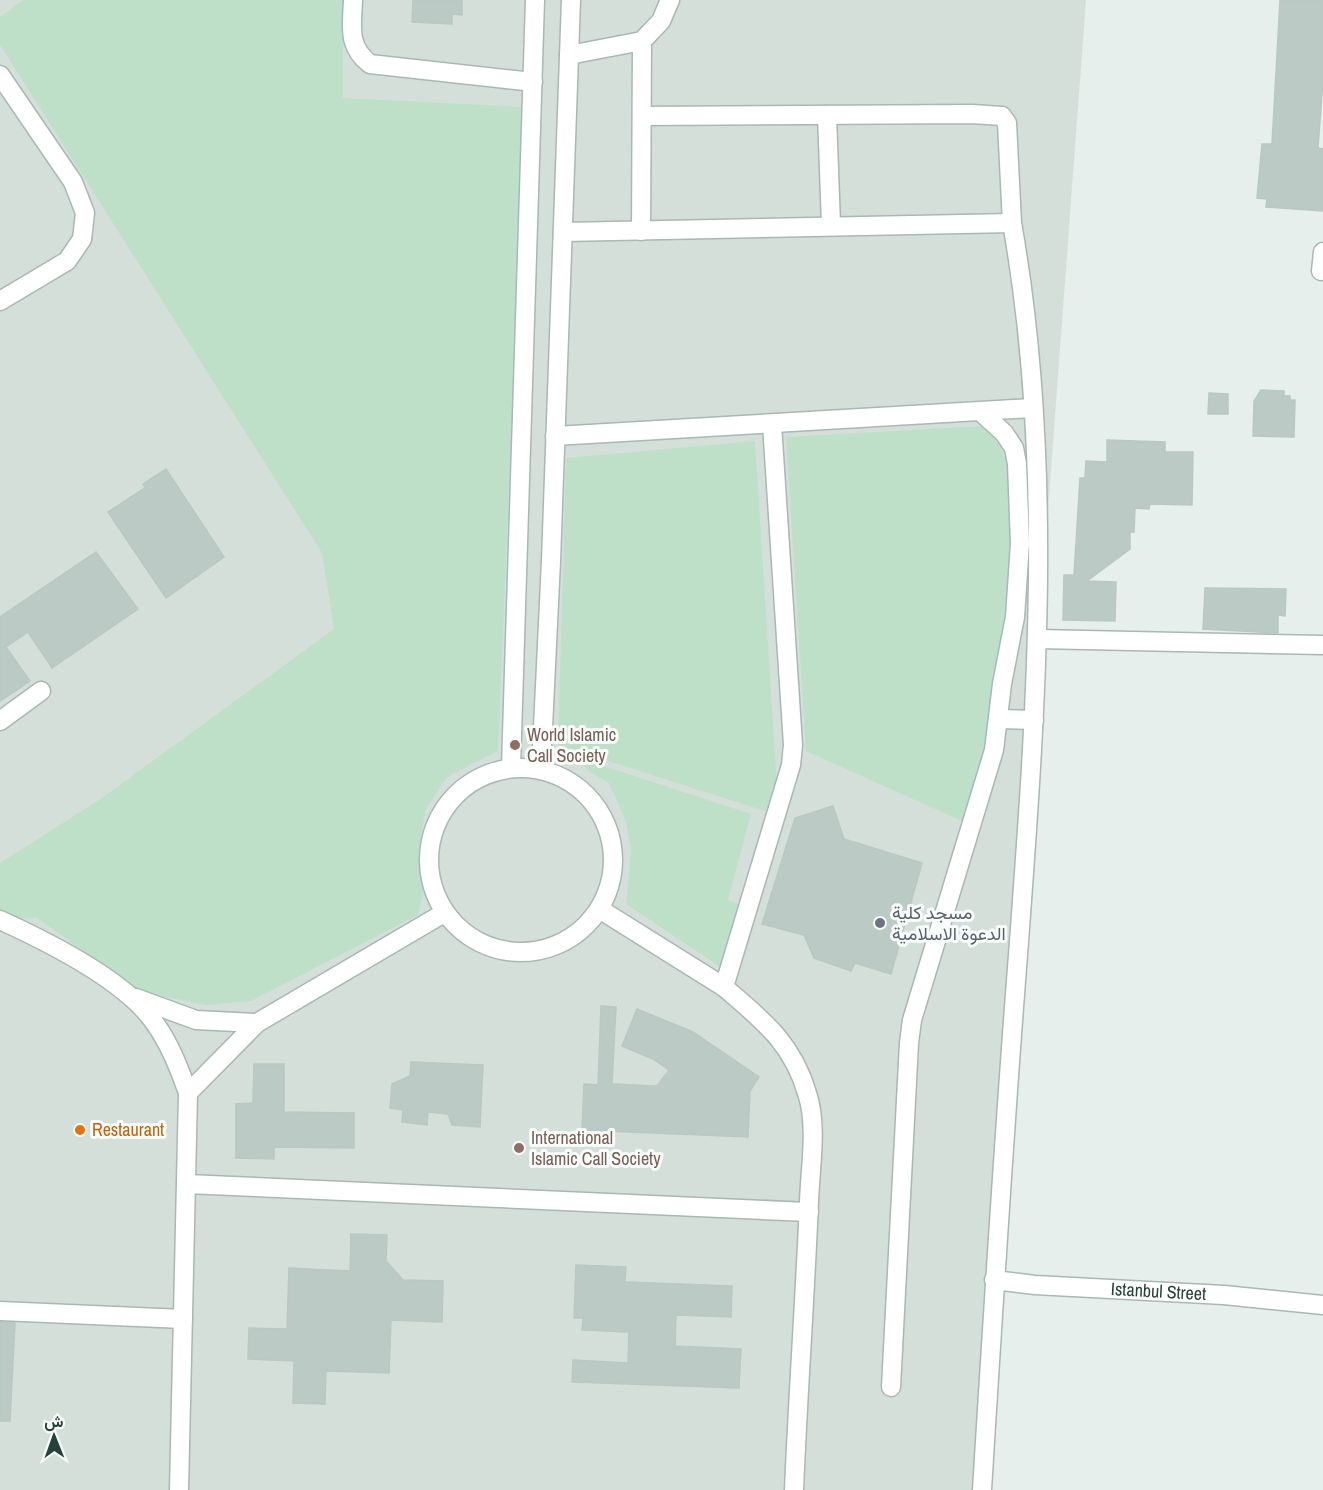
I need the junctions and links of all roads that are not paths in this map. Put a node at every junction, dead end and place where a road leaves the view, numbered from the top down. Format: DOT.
graph roads {
  1 [pos="353,0"];
  2 [pos="536,0"];
  3 [pos="571,0"];
  4 [pos="670,0"];
  5 [pos="642,41"];
  6 [pos="569,55"];
  7 [pos="0,75"];
  8 [pos="533,82"];
  9 [pos="827,115"];
  10 [pos="642,116"];
  11 [pos="1012,223"];
  12 [pos="831,225"];
  13 [pos="641,231"];
  14 [pos="563,232"];
  15 [pos="1323,252"];
  16 [pos="1321,271"];
  17 [pos="0,301"];
  18 [pos="1032,408"];
  19 [pos="981,412"];
  20 [pos="772,424"];
  21 [pos="555,435"];
  22 [pos="1038,639"];
  23 [pos="1323,645"];
  24 [pos="41,691"];
  25 [pos="999,719"];
  26 [pos="0,720"];
  27 [pos="1034,720"];
  28 [pos="511,767"];
  29 [pos="541,769"];
  30 [pos="601,910"];
  31 [pos="444,913"];
  32 [pos="0,920"];
  33 [pos="724,987"];
  34 [pos="129,994"];
  35 [pos="257,1023"];
  36 [pos="188,1093"];
  37 [pos="187,1184"];
  38 [pos="809,1212"];
  39 [pos="994,1280"];
  40 [pos="1323,1305"];
  41 [pos="0,1311"];
  42 [pos="183,1319"];
  43 [pos="891,1387"];
  44 [pos="179,1490"];
  45 [pos="794,1490"];
  46 [pos="982,1490"];
  1 -- 8 [label="street"];
  2 -- 8 [label="street"];
  3 -- 6 [label="street"];
  4 -- 5 [label="street"];
  5 -- 6 [label="street"];
  5 -- 10 [label="street"];
  6 -- 14 [label="street"];
  7 -- 17 [label="street"];
  8 -- 28 [label="street"];
  9 -- 10 [label="street"];
  9 -- 11 [label="street"];
  9 -- 12 [label="street"];
  10 -- 13 [label="street"];
  11 -- 12 [label="street"];
  11 -- 18 [label="street"];
  12 -- 13 [label="street"];
  13 -- 14 [label="street"];
  14 -- 21 [label="street"];
  15 -- 16 [label="street"];
  18 -- 19 [label="street"];
  18 -- 22 [label="street"];
  19 -- 20 [label="street"];
  19 -- 25 [label="street"];
  20 -- 21 [label="street"];
  20 -- 33 [label="street"];
  21 -- 29 [label="street"];
  22 -- 23 [label="street"];
  22 -- 27 [label="street"];
  24 -- 26 [label="street"];
  25 -- 27 [label="street"];
  25 -- 43 [label="street"];
  27 -- 39 [label="street"];
  28 -- 29 [label="street"];
  28 -- 31 [label="street"];
  29 -- 30 [label="street"];
  30 -- 31 [label="street"];
  30 -- 33 [label="street"];
  31 -- 35 [label="street"];
  32 -- 34 [label="street"];
  33 -- 38 [label="street"];
  34 -- 35 [label="street"];
  34 -- 36 [label="street"];
  35 -- 36 [label="street"];
  36 -- 37 [label="street"];
  37 -- 38 [label="street"];
  37 -- 42 [label="street"];
  38 -- 45 [label="street"];
  39 -- 40 [label="street, Istanbul Street"];
  39 -- 46 [label="street"];
  41 -- 42 [label="street"];
  42 -- 44 [label="street"];
}
